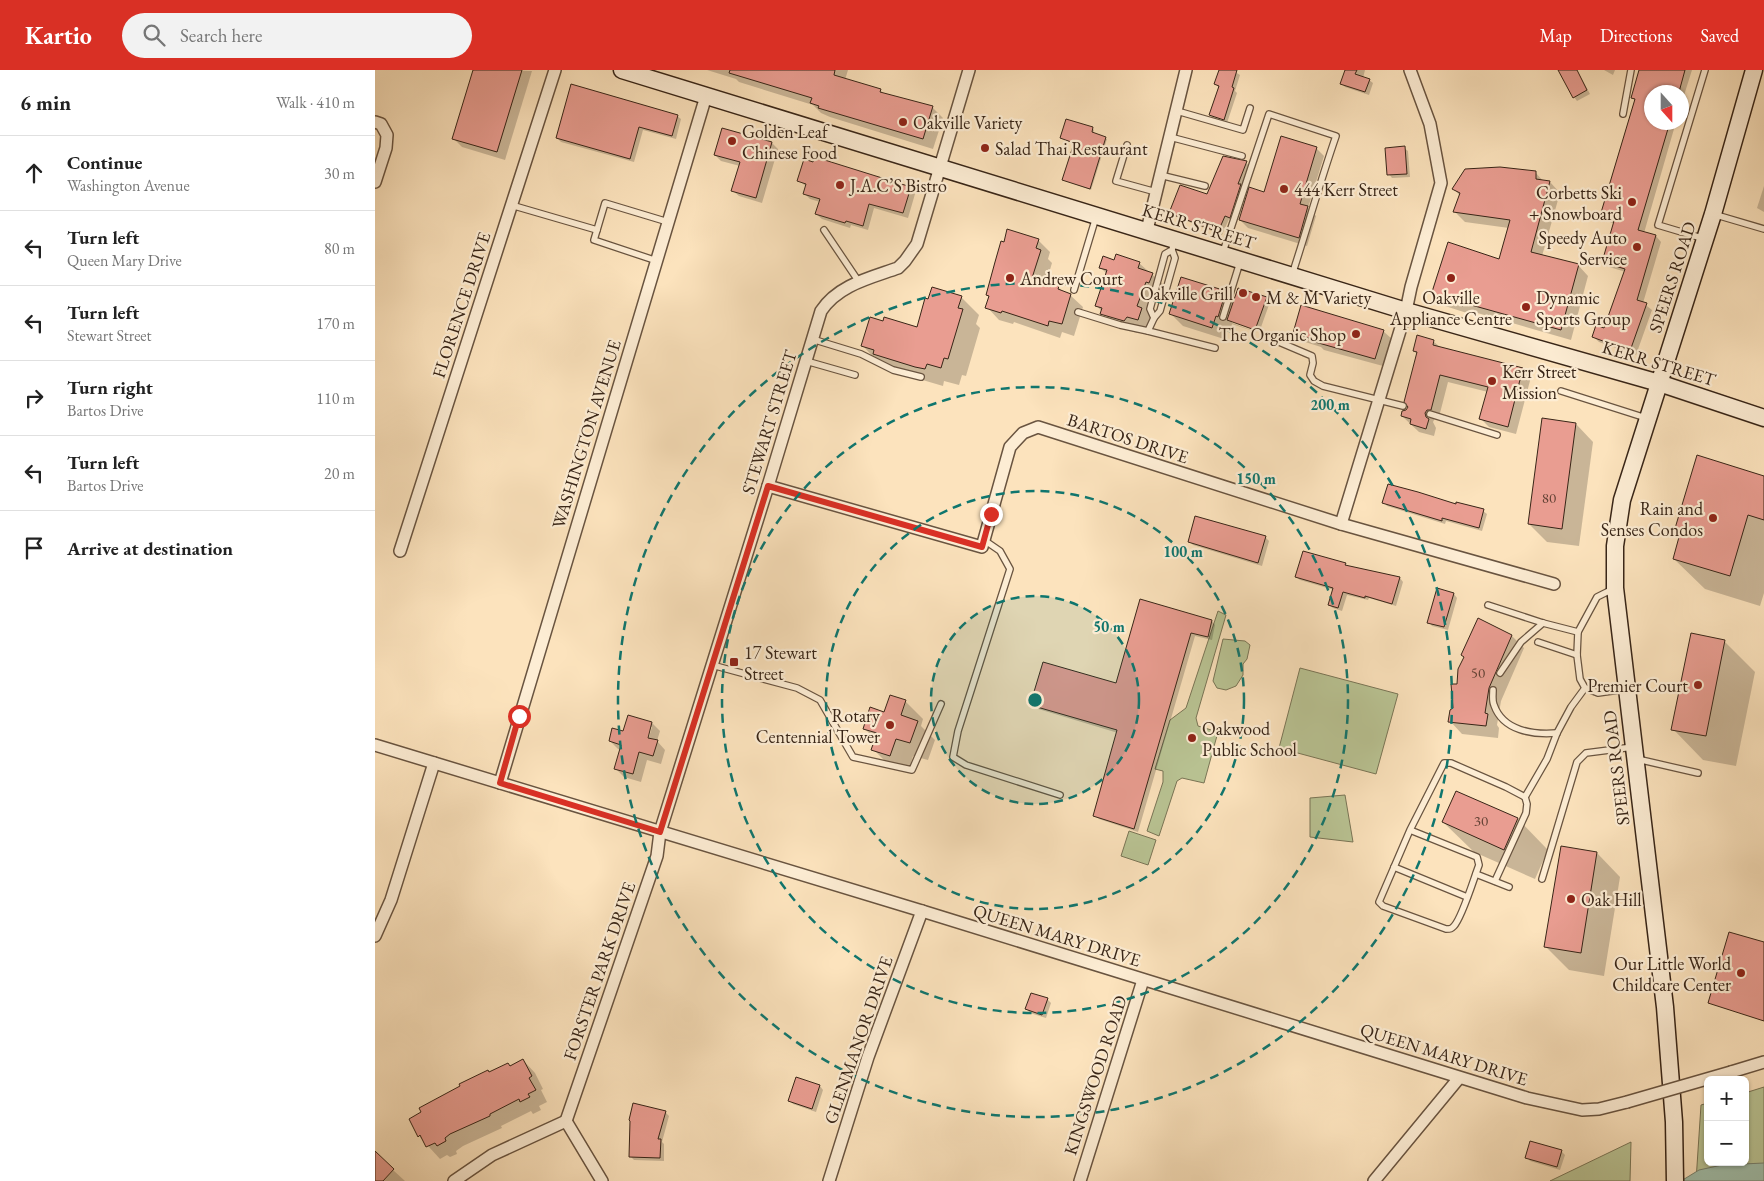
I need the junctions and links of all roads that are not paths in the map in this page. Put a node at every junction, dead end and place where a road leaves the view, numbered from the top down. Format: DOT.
graph roads {
  1 [pos="555,70"];
  2 [pos="622,70"];
  3 [pos="969,70"];
  4 [pos="1186,70"];
  5 [pos="1410,70"];
  6 [pos="1631,70"];
  7 [pos="1705,70"];
  8 [pos="1754,70"];
  9 [pos="706,96"];
  10 [pos="1250,108"];
  11 [pos="1177,111"];
  12 [pos="1623,114"];
  13 [pos="375,122"];
  14 [pos="1170,137"];
  15 [pos="1127,145"];
  16 [pos="1242,156"];
  17 [pos="939,167"];
  18 [pos="1160,174"];
  19 [pos="375,182"];
  20 [pos="1205,186"];
  21 [pos="1156,192"];
  22 [pos="511,206"];
  23 [pos="1713,214"];
  24 [pos="1097,215"];
  25 [pos="668,222"];
  26 [pos="1764,229"];
  27 [pos="597,230"];
  28 [pos="824,230"];
  29 [pos="1147,230"];
  30 [pos="1705,239"];
  31 [pos="1173,245"];
  32 [pos="1223,254"];
  33 [pos="1241,260"];
  34 [pos="657,261"];
  35 [pos="1292,276"];
  36 [pos="859,282"];
  37 [pos="1075,290"];
  38 [pos="1406,311"];
  39 [pos="1078,312"];
  40 [pos="1223,316"];
  41 [pos="1154,318"];
  42 [pos="1148,331"];
  43 [pos="812,339"];
  44 [pos="1279,342"];
  45 [pos="1215,348"];
  46 [pos="805,361"];
  47 [pos="855,375"];
  48 [pos="921,377"];
  49 [pos="1659,383"];
  50 [pos="1561,391"];
  51 [pos="1379,399"];
  52 [pos="1403,406"];
  53 [pos="1430,414"];
  54 [pos="1648,418"];
  55 [pos="1764,418"];
  56 [pos="1497,435"];
  57 [pos="768,486"];
  58 [pos="1341,524"];
  59 [pos="984,540"];
  60 [pos="400,551"];
  61 [pos="1554,584"];
  62 [pos="1615,588"];
  63 [pos="1488,605"];
  64 [pos="1543,623"];
  65 [pos="1579,632"];
  66 [pos="1538,642"];
  67 [pos="1577,655"];
  68 [pos="712,665"];
  69 [pos="1500,673"];
  70 [pos="1585,688"];
  71 [pos="1626,689"];
  72 [pos="1493,690"];
  73 [pos="941,704"];
  74 [pos="1557,734"];
  75 [pos="375,744"];
  76 [pos="1634,753"];
  77 [pos="434,763"];
  78 [pos="1698,773"];
  79 [pos="500,783"];
  80 [pos="1060,795"];
  81 [pos="1525,797"];
  82 [pos="1410,830"];
  83 [pos="660,832"];
  84 [pos="1394,867"];
  85 [pos="1476,874"];
  86 [pos="1542,879"];
  87 [pos="1495,881"];
  88 [pos="1509,887"];
  89 [pos="1467,896"];
  90 [pos="922,911"];
  91 [pos="375,936"];
  92 [pos="1143,980"];
  93 [pos="1764,1062"];
  94 [pos="1459,1078"];
  95 [pos="566,1121"];
  96 [pos="454,1181"];
  97 [pos="602,1181"];
  98 [pos="829,1181"];
  99 [pos="1080,1181"];
  100 [pos="1373,1181"];
  101 [pos="1675,1181"];
  1 -- 22 [label="street, FLORENCE DRIVE"];
  2 -- 9 [label="main road, KERR STREET"];
  3 -- 17 [label="street, STEWART STREET"];
  4 -- 11 [label="street"];
  5 -- 38 [label="street"];
  6 -- 12 [label="lane"];
  7 -- 30 [label="lane"];
  8 -- 23 [label="main road, SPEERS ROAD"];
  9 -- 17 [label="main road, KERR STREET"];
  9 -- 25 [label="street, WASHINGTON AVENUE"];
  10 -- 11 [label="lane"];
  11 -- 14 [label="street"];
  13 -- 19 [label="street"];
  14 -- 16 [label="lane"];
  14 -- 18 [label="street"];
  15 -- 21 [label="lane"];
  17 -- 24 [label="main road, KERR STREET"];
  17 -- 36 [label="street, STEWART STREET"];
  18 -- 20 [label="lane"];
  18 -- 21 [label="street"];
  21 -- 29 [label="street"];
  22 -- 27 [label="lane"];
  22 -- 60 [label="street, FLORENCE DRIVE"];
  23 -- 26 [label="lane"];
  23 -- 30 [label="main road, SPEERS ROAD"];
  24 -- 29 [label="main road, KERR STREET"];
  24 -- 37 [label="lane"];
  25 -- 27 [label="lane"];
  25 -- 34 [label="street, WASHINGTON AVENUE"];
  27 -- 34 [label="lane"];
  28 -- 36 [label="lane"];
  29 -- 31 [label="main road, KERR STREET"];
  30 -- 49 [label="main road, SPEERS ROAD"];
  31 -- 32 [label="main road, KERR STREET"];
  31 -- 41 [label="lane"];
  31 -- 41 [label="lane"];
  32 -- 33 [label="main road, KERR STREET"];
  32 -- 35 [label="lane"];
  33 -- 35 [label="main road, KERR STREET"];
  33 -- 40 [label="lane"];
  34 -- 79 [label="street, WASHINGTON AVENUE"];
  35 -- 38 [label="main road, KERR STREET"];
  36 -- 43 [label="street, STEWART STREET"];
  38 -- 49 [label="main road, KERR STREET"];
  38 -- 51 [label="street"];
  39 -- 42 [label="lane"];
  41 -- 42 [label="lane"];
  42 -- 45 [label="lane"];
  43 -- 46 [label="street, STEWART STREET"];
  43 -- 48 [label="lane"];
  44 -- 51 [label="lane"];
  46 -- 47 [label="lane"];
  46 -- 57 [label="street, STEWART STREET"];
  49 -- 54 [label="main road, SPEERS ROAD"];
  49 -- 55 [label="main road, KERR STREET"];
  50 -- 54 [label="lane"];
  51 -- 52 [label="lane"];
  51 -- 58 [label="street"];
  53 -- 56 [label="lane"];
  54 -- 62 [label="main road, SPEERS ROAD"];
  57 -- 59 [label="street"];
  57 -- 68 [label="street, STEWART STREET"];
  58 -- 59 [label="street, BARTOS DRIVE"];
  58 -- 61 [label="street, BARTOS DRIVE"];
  59 -- 80 [label="lane"];
  62 -- 65 [label="lane"];
  62 -- 71 [label="main road, SPEERS ROAD"];
  63 -- 64 [label="lane"];
  64 -- 65 [label="lane"];
  64 -- 69 [label="lane"];
  65 -- 67 [label="lane"];
  66 -- 67 [label="lane"];
  67 -- 70 [label="lane"];
  68 -- 73 [label="lane"];
  68 -- 83 [label="street, STEWART STREET"];
  70 -- 71 [label="lane"];
  70 -- 74 [label="lane"];
  71 -- 76 [label="main road, SPEERS ROAD"];
  72 -- 74 [label="lane"];
  74 -- 81 [label="lane"];
  75 -- 77 [label="street, QUEEN MARY DRIVE"];
  76 -- 78 [label="lane"];
  76 -- 86 [label="lane"];
  76 -- 101 [label="main road, SPEERS ROAD"];
  77 -- 79 [label="street, QUEEN MARY DRIVE"];
  77 -- 91 [label="street"];
  79 -- 83 [label="street, QUEEN MARY DRIVE"];
  81 -- 82 [label="lane"];
  81 -- 87 [label="lane"];
  82 -- 84 [label="lane"];
  82 -- 85 [label="lane"];
  83 -- 90 [label="street, QUEEN MARY DRIVE"];
  83 -- 95 [label="street, FORSTER PARK DRIVE"];
  84 -- 89 [label="lane"];
  84 -- 89 [label="lane"];
  85 -- 87 [label="lane"];
  85 -- 89 [label="lane"];
  87 -- 88 [label="lane"];
  90 -- 92 [label="street, QUEEN MARY DRIVE"];
  90 -- 98 [label="street, GLENMANOR DRIVE"];
  92 -- 94 [label="street, QUEEN MARY DRIVE"];
  92 -- 99 [label="street, KINGSWOOD ROAD"];
  93 -- 94 [label="street, QUEEN MARY DRIVE, bridge"];
  94 -- 100 [label="street"];
  95 -- 96 [label="street"];
  95 -- 97 [label="street"];
}
